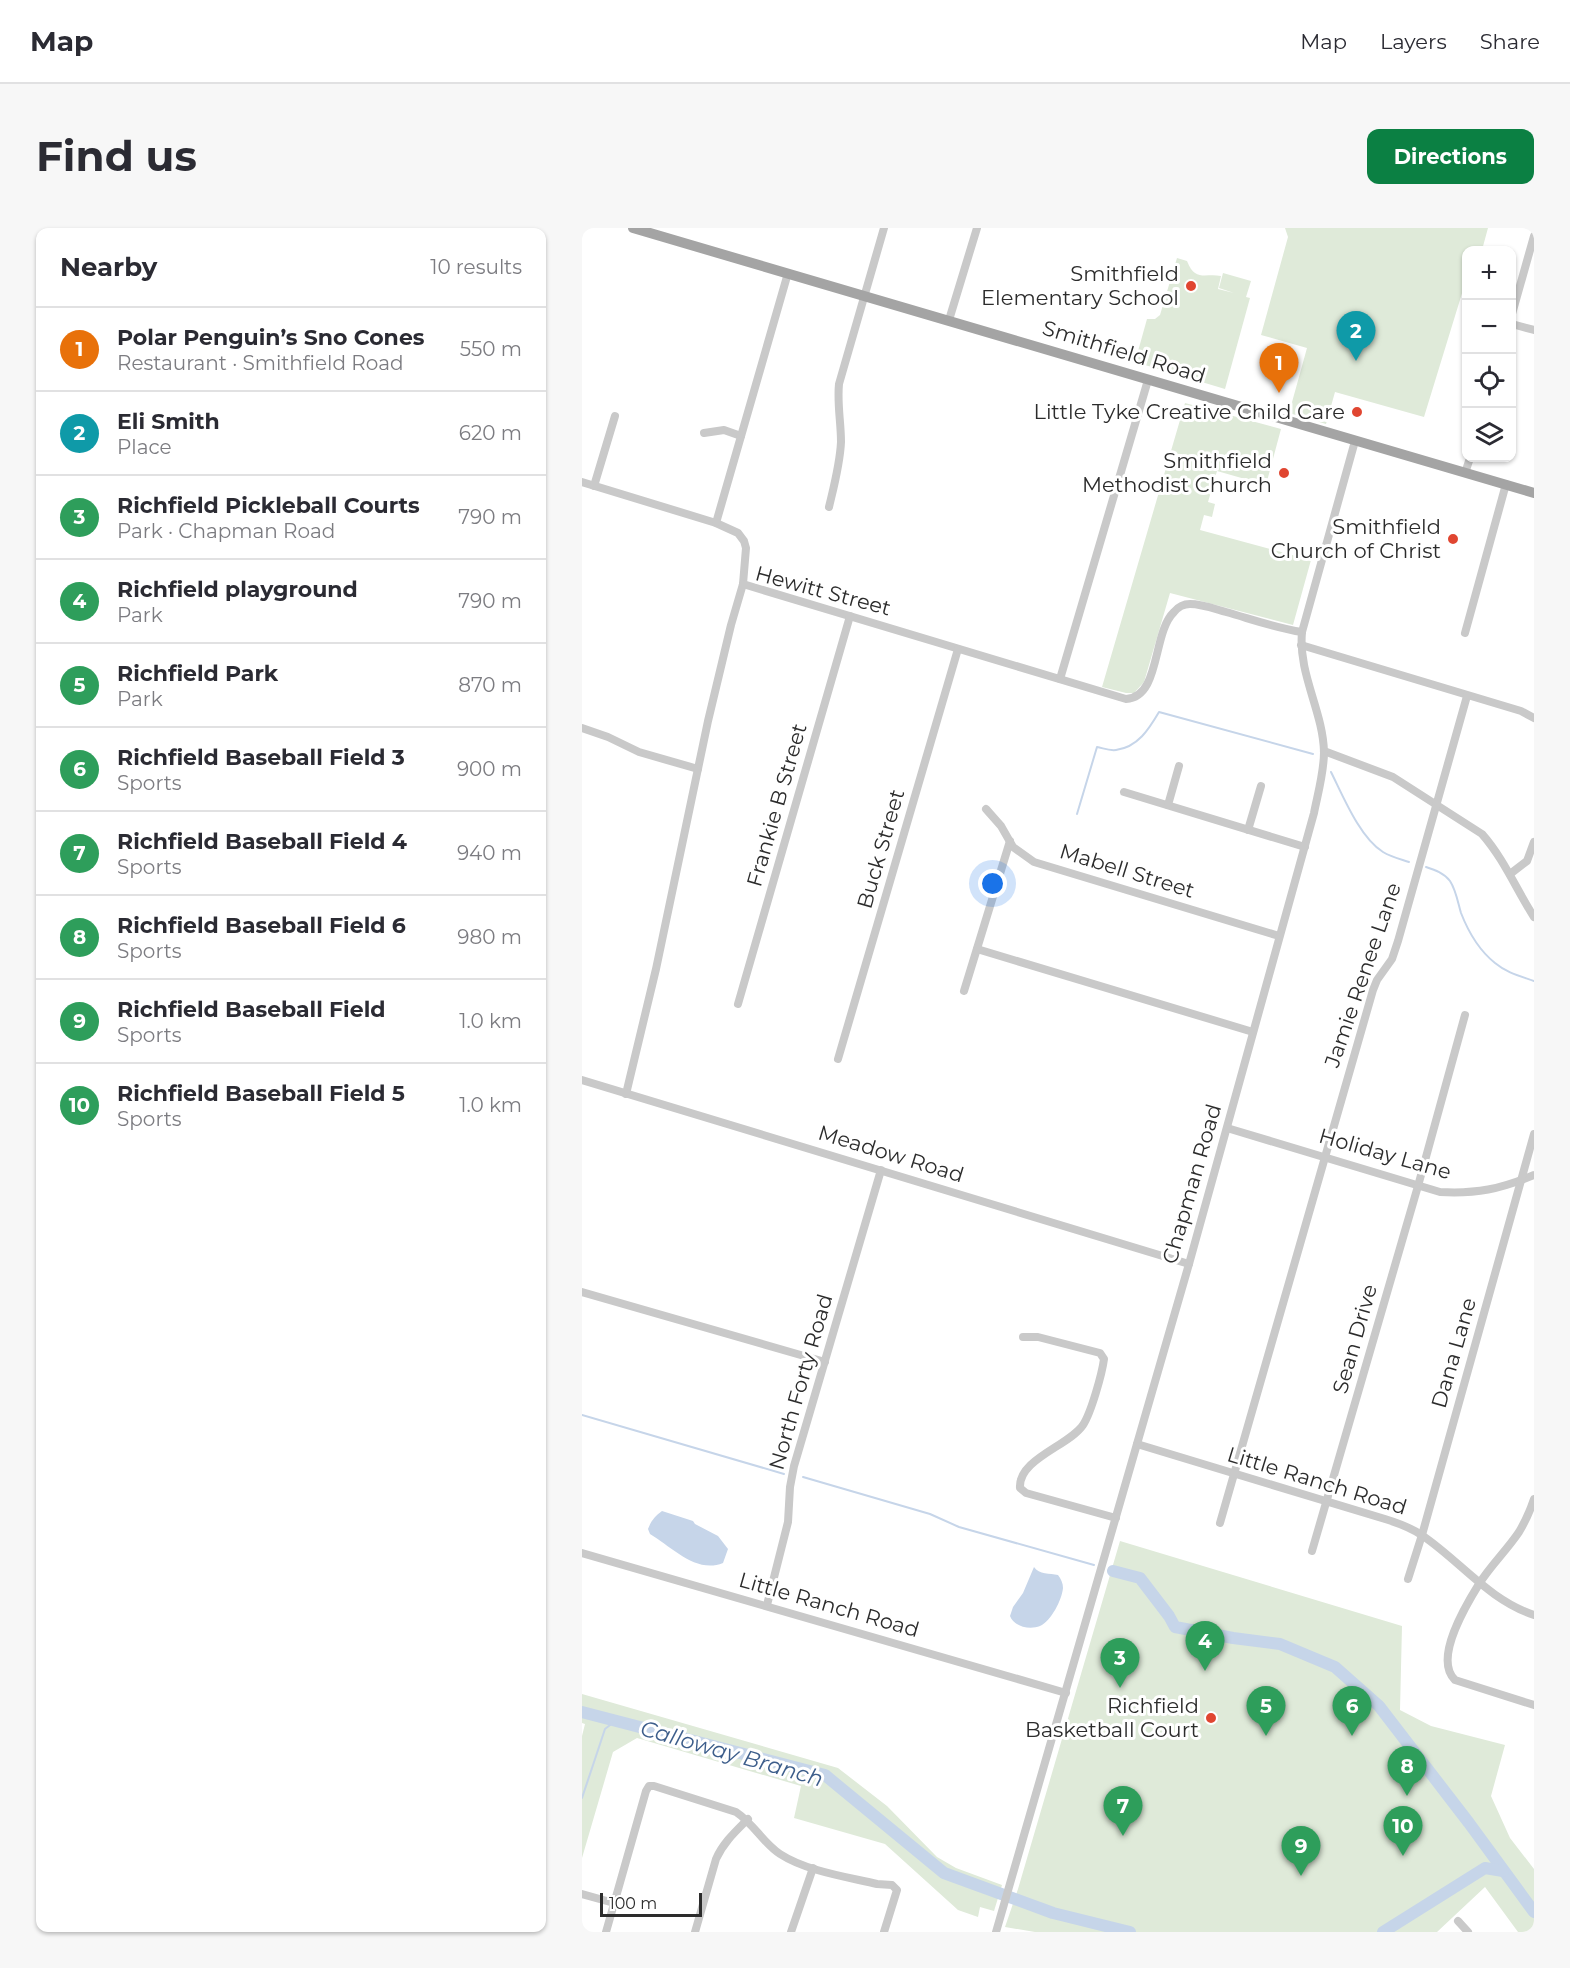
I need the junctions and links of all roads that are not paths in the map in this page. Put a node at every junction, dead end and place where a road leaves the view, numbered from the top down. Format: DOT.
graph roads {
  1 [pos="633,228"];
  2 [pos="884,228"];
  3 [pos="977,228"];
  4 [pos="1534,236"];
  5 [pos="1532,249"];
  6 [pos="788,273"];
  7 [pos="865,295"];
  8 [pos="1516,301"];
  9 [pos="949,320"];
  10 [pos="1516,325"];
  11 [pos="1534,330"];
  12 [pos="1148,380"];
  13 [pos="615,416"];
  14 [pos="704,433"];
  15 [pos="741,436"];
  16 [pos="1355,441"];
  17 [pos="1469,462"];
  18 [pos="1465,473"];
  19 [pos="582,482"];
  20 [pos="1506,484"];
  21 [pos="594,486"];
  22 [pos="1534,493"];
  23 [pos="829,507"];
  24 [pos="716,523"];
  25 [pos="743,584"];
  26 [pos="850,616"];
  27 [pos="1302,632"];
  28 [pos="1465,633"];
  29 [pos="1301,645"];
  30 [pos="958,649"];
  31 [pos="1060,679"];
  32 [pos="1467,696"];
  33 [pos="1534,718"];
  34 [pos="582,728"];
  35 [pos="1324,751"];
  36 [pos="1179,766"];
  37 [pos="698,769"];
  38 [pos="1261,786"];
  39 [pos="1124,792"];
  40 [pos="1436,803"];
  41 [pos="1168,806"];
  42 [pos="986,809"];
  43 [pos="1248,830"];
  44 [pos="1010,841"];
  45 [pos="1534,842"];
  46 [pos="1305,847"];
  47 [pos="1510,874"];
  48 [pos="1534,917"];
  49 [pos="1279,936"];
  50 [pos="977,949"];
  51 [pos="964,991"];
  52 [pos="738,1004"];
  53 [pos="1465,1015"];
  54 [pos="1253,1032"];
  55 [pos="838,1059"];
  56 [pos="582,1080"];
  57 [pos="626,1094"];
  58 [pos="1227,1128"];
  59 [pos="1534,1134"];
  60 [pos="1324,1156"];
  61 [pos="881,1170"];
  62 [pos="1534,1175"];
  63 [pos="1521,1180"];
  64 [pos="1418,1186"];
  65 [pos="1189,1264"];
  66 [pos="582,1292"];
  67 [pos="1023,1338"];
  68 [pos="825,1362"];
  69 [pos="1137,1444"];
  70 [pos="1234,1474"];
  71 [pos="1534,1499"];
  72 [pos="1327,1502"];
  73 [pos="1116,1518"];
  74 [pos="1220,1523"];
  75 [pos="1422,1535"];
  76 [pos="1312,1551"];
  77 [pos="582,1553"];
  78 [pos="1408,1579"];
  79 [pos="1479,1583"];
  80 [pos="767,1605"];
  81 [pos="1534,1615"];
  82 [pos="1066,1693"];
  83 [pos="1534,1705"];
  84 [pos="748,1819"];
  85 [pos="813,1868"];
  86 [pos="582,1894"];
  87 [pos="614,1904"];
  88 [pos="1458,1921"];
  89 [pos="998,1927"];
  90 [pos="606,1932"];
  91 [pos="695,1932"];
  92 [pos="791,1932"];
  93 [pos="884,1932"];
  94 [pos="1468,1932"];
  1 -- 6 [label="main road, Smithfield Road"];
  2 -- 7 [label="street"];
  3 -- 9 [label="street"];
  4 -- 5 [label="street"];
  5 -- 8 [label="street"];
  6 -- 7 [label="main road, Smithfield Road"];
  6 -- 15 [label="street"];
  7 -- 9 [label="main road, Smithfield Road"];
  7 -- 23 [label="street"];
  9 -- 12 [label="main road, Smithfield Road"];
  10 -- 11 [label="street"];
  12 -- 16 [label="main road, Smithfield Road"];
  12 -- 31 [label="street"];
  13 -- 21 [label="street"];
  14 -- 15 [label="street"];
  15 -- 24 [label="street"];
  16 -- 18 [label="main road, Smithfield Road"];
  16 -- 27 [label="street, Chapman Road"];
  17 -- 18 [label="street"];
  18 -- 20 [label="main road, Smithfield Road"];
  19 -- 21 [label="street"];
  20 -- 22 [label="main road, Smithfield Road"];
  20 -- 28 [label="street"];
  21 -- 24 [label="street"];
  24 -- 25 [label="street"];
  25 -- 26 [label="street, Hewitt Street"];
  25 -- 37 [label="street, Hewitt Street"];
  26 -- 30 [label="street, Hewitt Street"];
  26 -- 52 [label="street, Frankie B Street"];
  27 -- 29 [label="street, Chapman Road"];
  27 -- 31 [label="street, Hewitt Street"];
  29 -- 32 [label="street"];
  29 -- 35 [label="street, Chapman Road"];
  30 -- 31 [label="street, Hewitt Street"];
  30 -- 55 [label="street, Buck Street"];
  32 -- 33 [label="street"];
  32 -- 40 [label="street, Jamie Renee Lane"];
  34 -- 37 [label="street"];
  35 -- 40 [label="street"];
  35 -- 46 [label="street, Chapman Road"];
  36 -- 41 [label="street"];
  37 -- 57 [label="street, Hewitt Street"];
  38 -- 43 [label="street"];
  39 -- 41 [label="street"];
  40 -- 47 [label="street"];
  40 -- 60 [label="street, Jamie Renee Lane"];
  41 -- 43 [label="street"];
  42 -- 44 [label="street, Mabell Street"];
  43 -- 46 [label="street"];
  44 -- 49 [label="street, Mabell Street"];
  44 -- 50 [label="street"];
  45 -- 47 [label="street"];
  46 -- 49 [label="street, Chapman Road"];
  47 -- 48 [label="street"];
  49 -- 54 [label="street, Chapman Road"];
  50 -- 51 [label="street"];
  50 -- 54 [label="street"];
  53 -- 64 [label="street, Sean Drive"];
  54 -- 58 [label="street, Chapman Road"];
  56 -- 57 [label="street, Meadow Road"];
  57 -- 61 [label="street, Meadow Road"];
  58 -- 60 [label="street, Holiday Lane"];
  58 -- 65 [label="street, Chapman Road"];
  59 -- 63 [label="street, Dana Lane"];
  60 -- 64 [label="street, Holiday Lane"];
  60 -- 70 [label="street, Jamie Renee Lane"];
  61 -- 65 [label="street, Meadow Road"];
  61 -- 68 [label="street, North Forty Road"];
  62 -- 63 [label="street, Holiday Lane"];
  63 -- 64 [label="street, Holiday Lane"];
  63 -- 75 [label="street, Dana Lane"];
  64 -- 72 [label="street, Sean Drive"];
  65 -- 69 [label="street, Chapman Road"];
  66 -- 68 [label="street"];
  67 -- 73 [label="street"];
  68 -- 80 [label="street, North Forty Road"];
  69 -- 70 [label="street, Little Ranch Road"];
  69 -- 73 [label="street, Chapman Road"];
  70 -- 72 [label="street, Little Ranch Road"];
  70 -- 74 [label="street, Jamie Renee Lane"];
  71 -- 79 [label="street"];
  72 -- 75 [label="street, Little Ranch Road"];
  72 -- 76 [label="street, Sean Drive"];
  73 -- 82 [label="street, Chapman Road"];
  75 -- 78 [label="street, Dana Lane"];
  75 -- 79 [label="street, Little Ranch Road"];
  77 -- 80 [label="street, Little Ranch Road"];
  79 -- 81 [label="street, Little Ranch Road"];
  79 -- 83 [label="street"];
  80 -- 82 [label="street, Little Ranch Road"];
  82 -- 89 [label="street, Chapman Road"];
  84 -- 85 [label="street"];
  84 -- 87 [label="street"];
  84 -- 91 [label="street"];
  85 -- 92 [label="street"];
  85 -- 93 [label="street"];
  86 -- 87 [label="street"];
  87 -- 90 [label="street"];
  88 -- 94 [label="street"];
}
